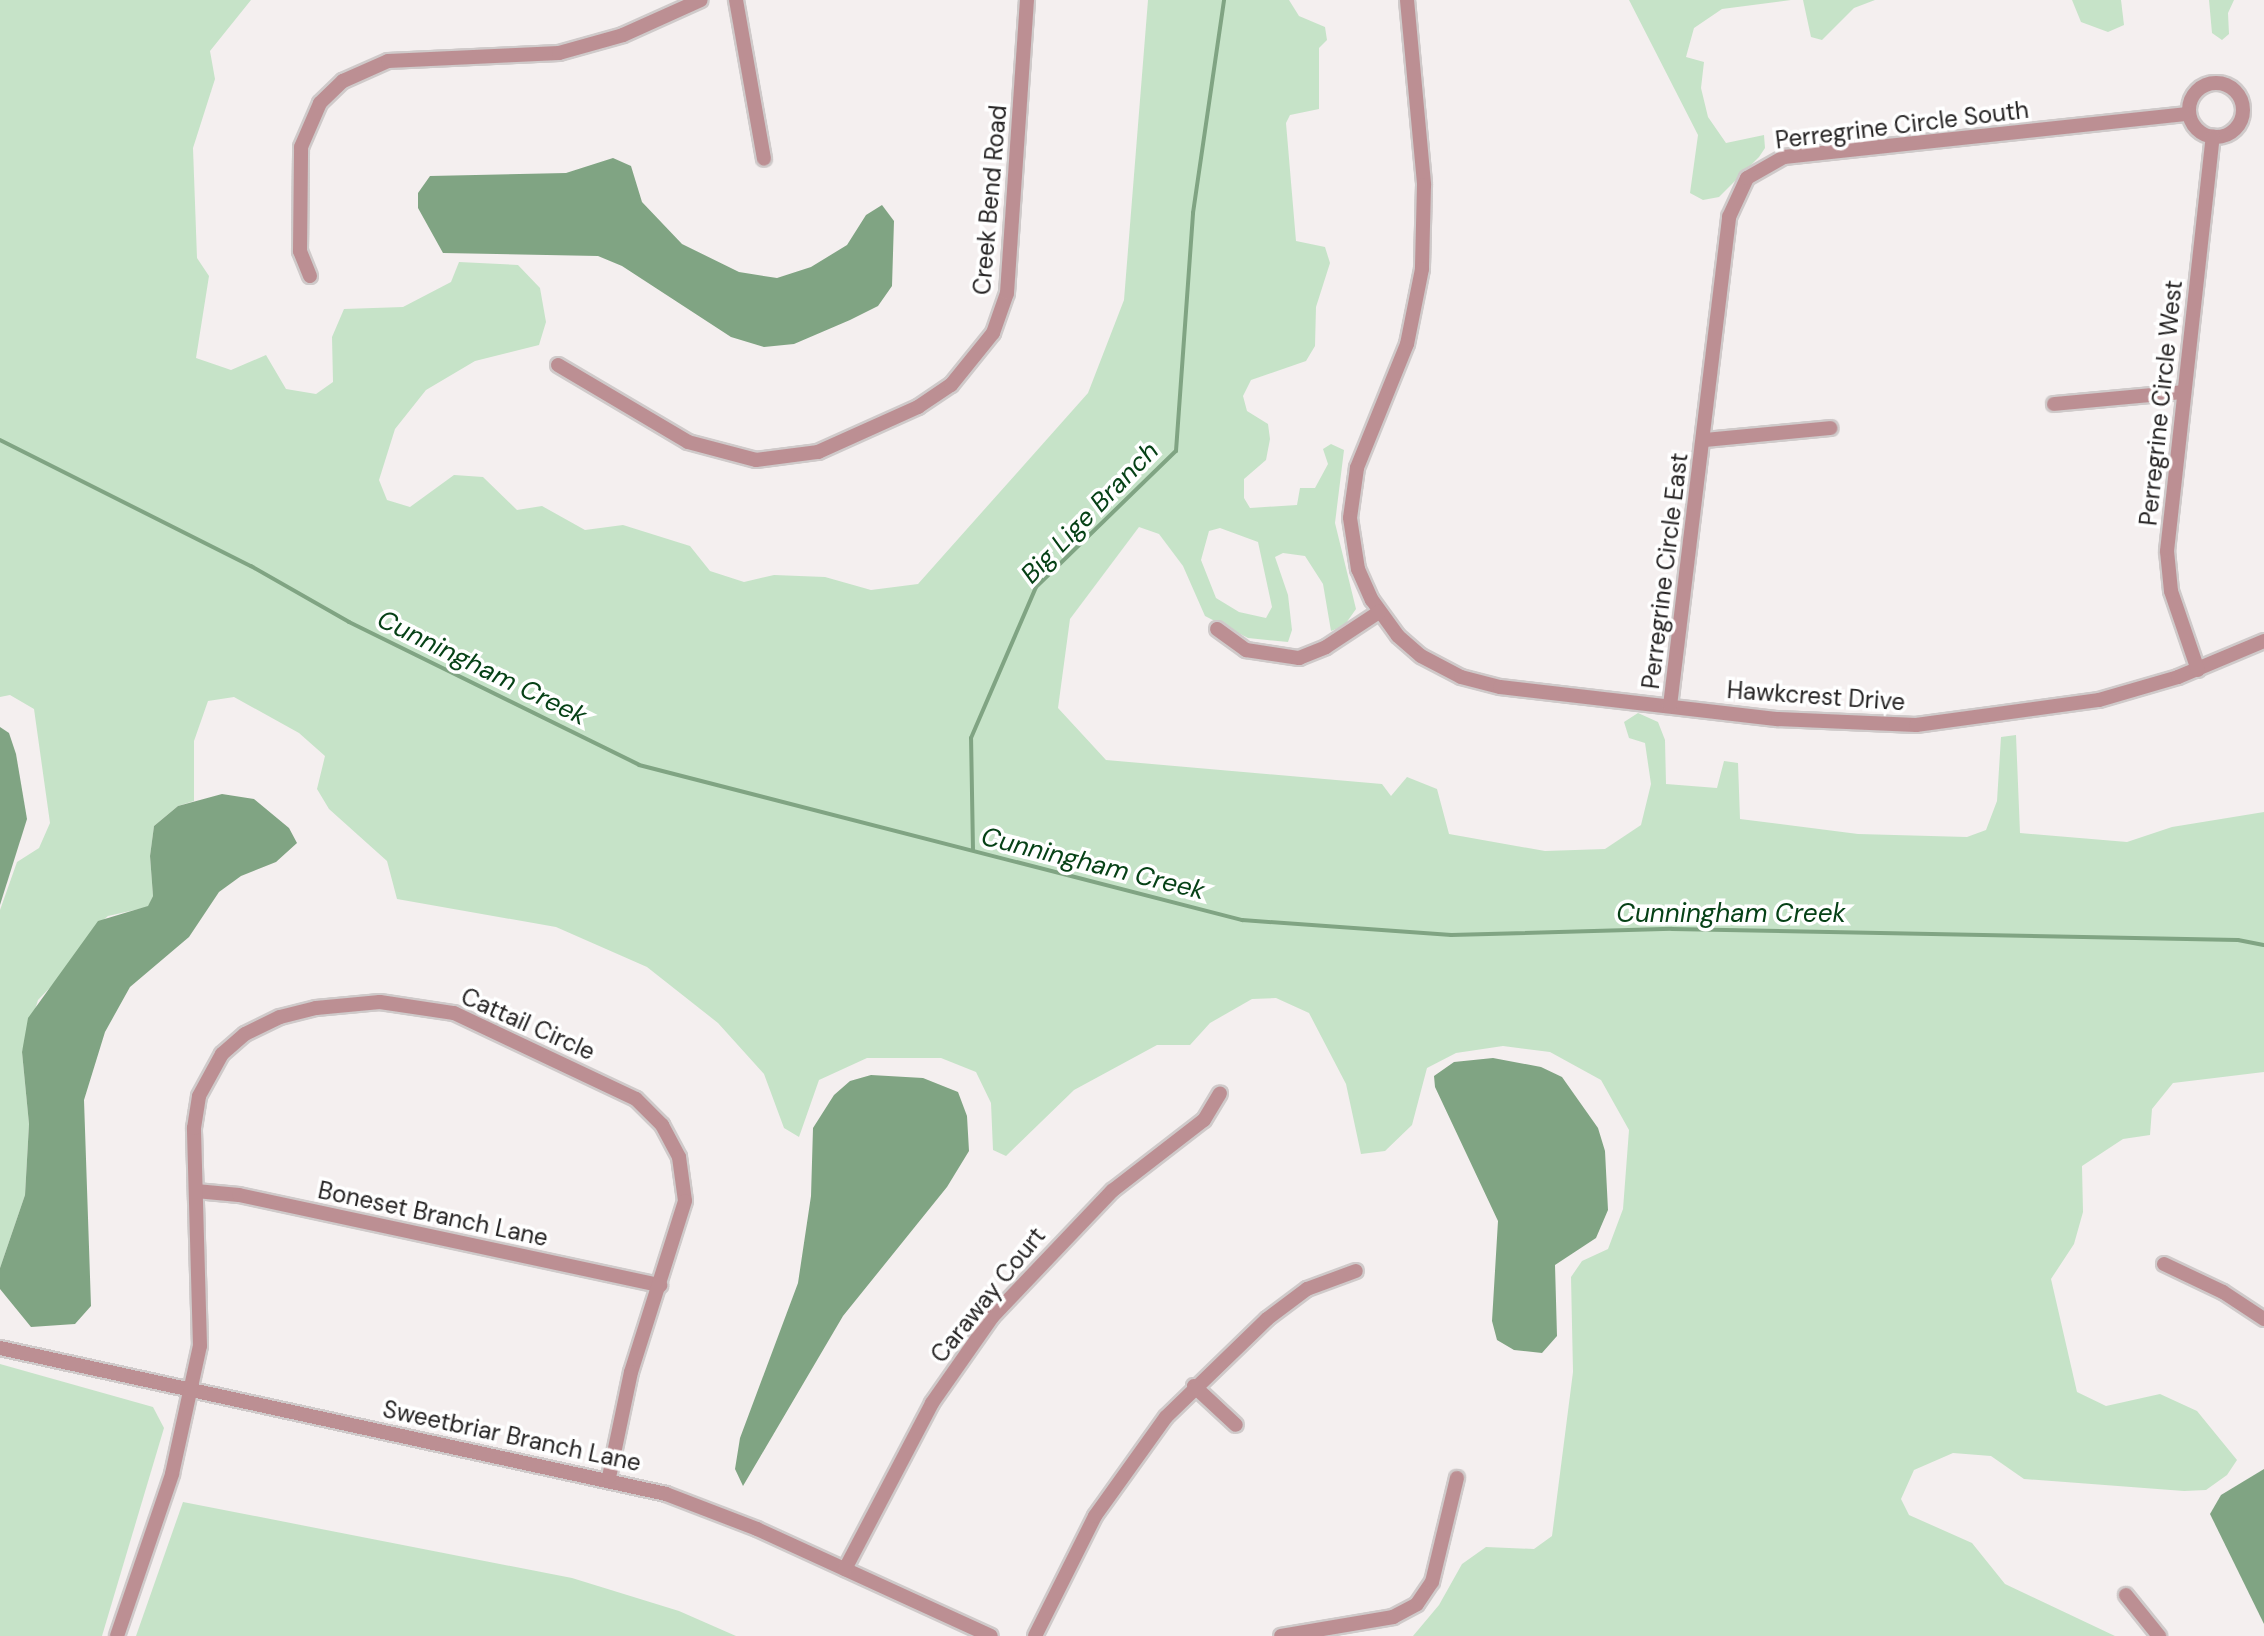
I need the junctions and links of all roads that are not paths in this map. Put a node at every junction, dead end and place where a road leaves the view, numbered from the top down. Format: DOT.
graph roads {
  1 [pos="701,0"];
  2 [pos="736,0"];
  3 [pos="1027,0"];
  4 [pos="1407,0"];
  5 [pos="2188,114"];
  6 [pos="2213,137"];
  7 [pos="764,159"];
  8 [pos="310,276"];
  9 [pos="558,365"];
  10 [pos="2183,392"];
  11 [pos="2054,404"];
  12 [pos="1830,428"];
  13 [pos="1704,440"];
  14 [pos="1379,612"];
  15 [pos="1217,629"];
  16 [pos="2264,641"];
  17 [pos="2198,670"];
  18 [pos="1670,706"];
  19 [pos="1220,1093"];
  20 [pos="196,1191"];
  21 [pos="2164,1264"];
  22 [pos="1356,1271"];
  23 [pos="660,1285"];
  24 [pos="2264,1319"];
  25 [pos="0,1348"];
  26 [pos="1194,1386"];
  27 [pos="192,1389"];
  28 [pos="1236,1425"];
  29 [pos="609,1477"];
  30 [pos="1457,1478"];
  31 [pos="845,1569"];
  32 [pos="2126,1595"];
  33 [pos="117,1636"];
  34 [pos="991,1636"];
  35 [pos="1035,1636"];
  36 [pos="1281,1636"];
  37 [pos="2159,1636"];
  1 -- 8 [label="street"];
  2 -- 7 [label="street"];
  3 -- 9 [label="street, Creek Bend Road"];
  4 -- 14 [label="street"];
  5 -- 6 [label="street"];
  5 -- 6 [label="street"];
  5 -- 13 [label="street, Perregrine Circle South"];
  6 -- 10 [label="street, Perregrine Circle West"];
  10 -- 11 [label="street"];
  10 -- 17 [label="street, Perregrine Circle West"];
  12 -- 13 [label="street"];
  13 -- 18 [label="street, Perregrine Circle East"];
  14 -- 15 [label="street"];
  14 -- 18 [label="street, Hawkcrest Drive"];
  16 -- 17 [label="street, Hawkcrest Drive"];
  17 -- 18 [label="street, Hawkcrest Drive"];
  19 -- 31 [label="street, Caraway Court"];
  20 -- 23 [label="street, Boneset Branch Lane"];
  20 -- 23 [label="street, Cattail Circle"];
  20 -- 27 [label="street, Cattail Circle"];
  21 -- 24 [label="street"];
  22 -- 26 [label="street"];
  23 -- 29 [label="street, Cattail Circle"];
  25 -- 27 [label="street, Sweetbriar Branch Lane"];
  26 -- 28 [label="street"];
  26 -- 35 [label="street"];
  27 -- 29 [label="street, Sweetbriar Branch Lane"];
  27 -- 33 [label="street, Cattail Circle"];
  29 -- 31 [label="street, Sweetbriar Branch Lane"];
  30 -- 36 [label="street"];
  31 -- 34 [label="street, Sweetbriar Branch Lane"];
  32 -- 37 [label="street"];
}
